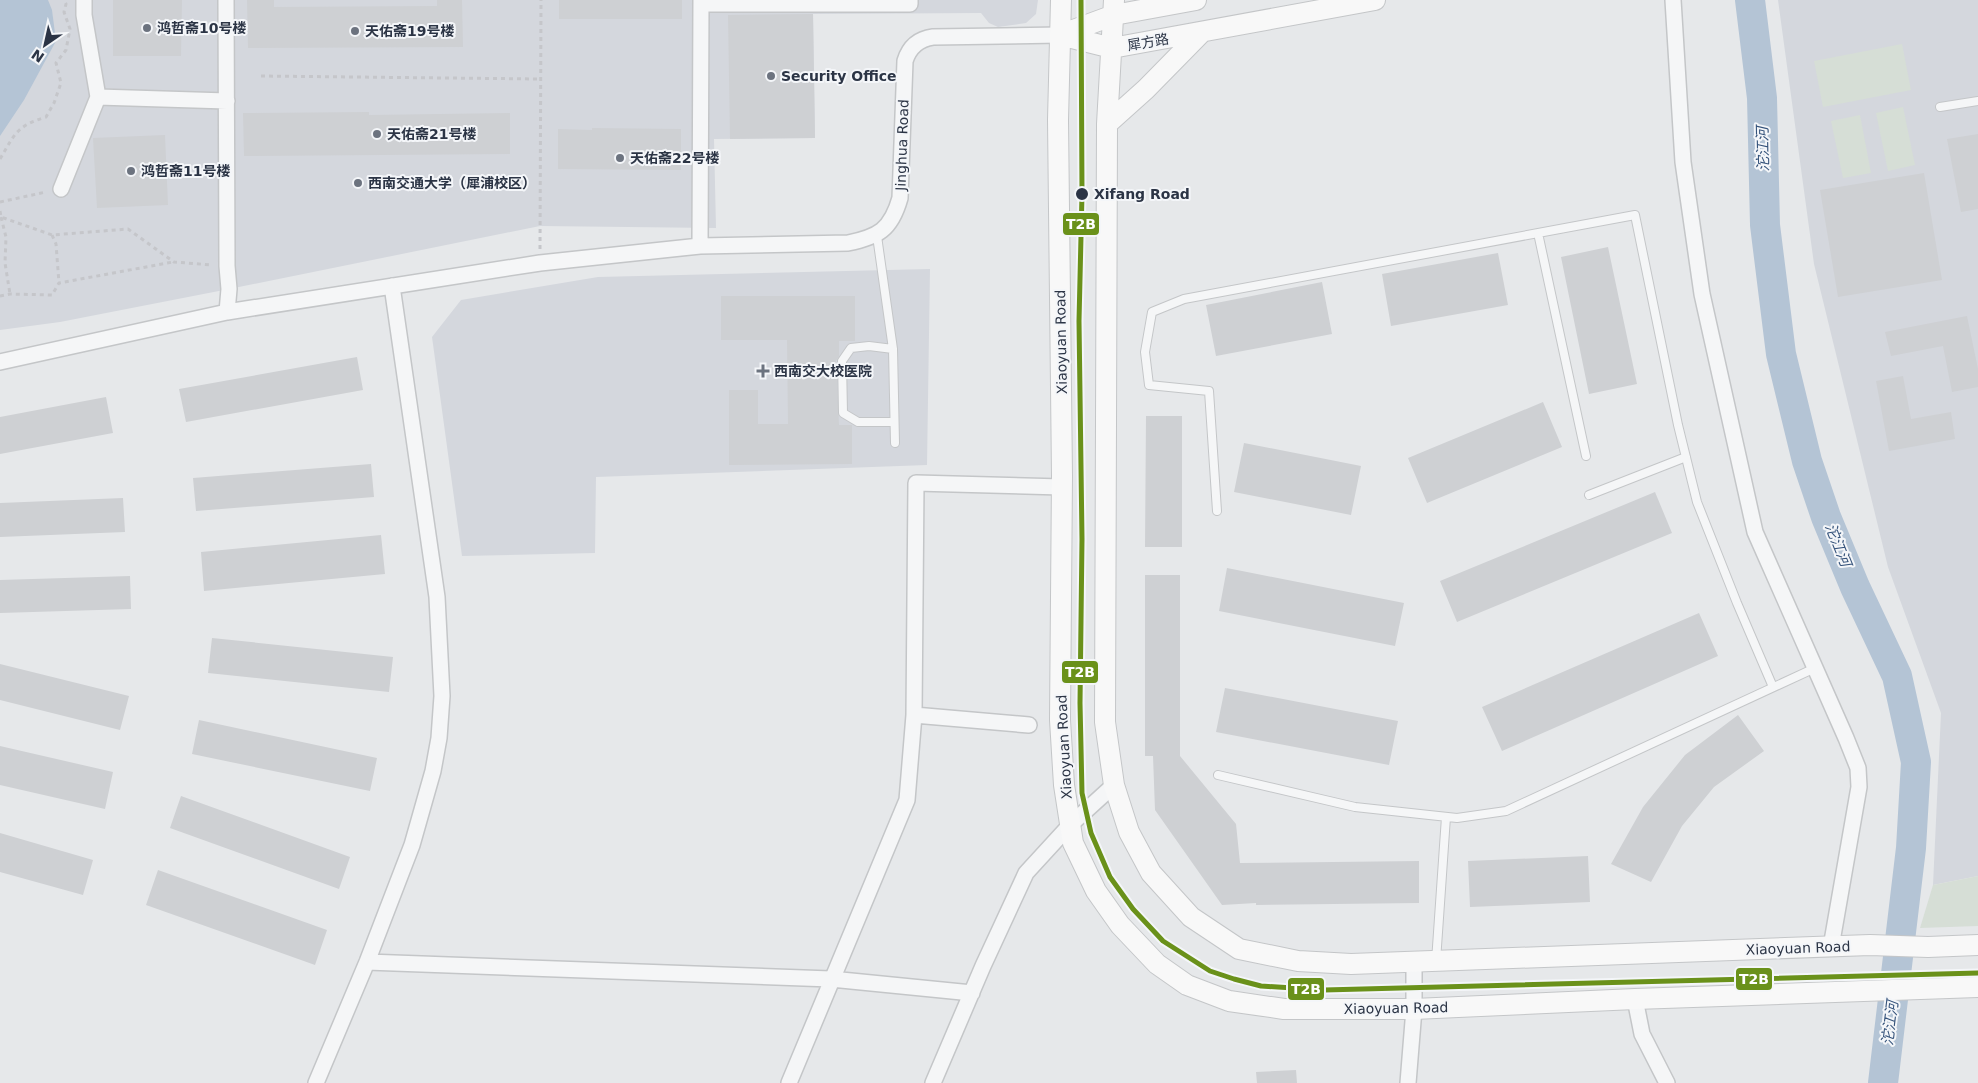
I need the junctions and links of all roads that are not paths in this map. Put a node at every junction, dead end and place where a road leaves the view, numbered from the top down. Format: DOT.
graph roads {
  1 [pos="84,0"];
  2 [pos="226,0"];
  3 [pos="1061,0"];
  4 [pos="1196,0"];
  5 [pos="1376,0"];
  6 [pos="1673,0"];
  7 [pos="701,2"];
  8 [pos="812,2"];
  9 [pos="910,2"];
  10 [pos="1114,8"];
  11 [pos="1202,32"];
  12 [pos="1060,35"];
  13 [pos="1112,48"];
  14 [pos="98,97"];
  15 [pos="1978,100"];
  16 [pos="227,102"];
  17 [pos="1940,107"];
  18 [pos="1107,124"];
  19 [pos="62,189"];
  20 [pos="1538,233"];
  21 [pos="877,236"];
  22 [pos="700,246"];
  23 [pos="392,286"];
  24 [pos="227,312"];
  25 [pos="894,350"];
  26 [pos="0,362"];
  27 [pos="894,422"];
  28 [pos="895,443"];
  29 [pos="1586,456"];
  30 [pos="1686,457"];
  31 [pos="1062,487"];
  32 [pos="1589,495"];
  33 [pos="1217,511"];
  34 [pos="1815,668"];
  35 [pos="1774,687"];
  36 [pos="914,715"];
  37 [pos="1029,725"];
  38 [pos="1218,775"];
  39 [pos="1114,785"];
  40 [pos="1446,817"];
  41 [pos="1070,825"];
  42 [pos="1978,945"];
  43 [pos="1830,947"];
  44 [pos="1414,961"];
  45 [pos="1436,961"];
  46 [pos="367,962"];
  47 [pos="831,979"];
  48 [pos="1978,988"];
  49 [pos="972,993"];
  50 [pos="1636,998"];
  51 [pos="1414,1009"];
  52 [pos="316,1083"];
  53 [pos="789,1083"];
  54 [pos="933,1083"];
  55 [pos="1408,1083"];
  56 [pos="1667,1083"];
  1 -- 14 [label="street"];
  2 -- 16 [label="street"];
  3 -- 12 [label="street, Xiaoyuan Road"];
  4 -- 10 [label="street"];
  5 -- 11 [label="street, 犀方路"];
  6 -- 34 [label="street"];
  7 -- 8 [label="street"];
  7 -- 22 [label="street"];
  8 -- 9 [label="street"];
  10 -- 12 [label="street"];
  10 -- 13 [label="street, Xiaoyuan Road"];
  11 -- 13 [label="street, 犀方路"];
  11 -- 18 [label="street"];
  12 -- 13 [label="street, 犀方路"];
  12 -- 21 [label="street, Jinghua Road"];
  12 -- 31 [label="street, Xiaoyuan Road"];
  13 -- 18 [label="street, Xiaoyuan Road"];
  14 -- 16 [label="street"];
  14 -- 19 [label="street"];
  15 -- 17 [label="lane"];
  16 -- 24 [label="street"];
  18 -- 39 [label="street, Xiaoyuan Road"];
  20 -- 29 [label="lane"];
  20 -- 30 [label="lane"];
  20 -- 33 [label="lane"];
  21 -- 22 [label="street"];
  21 -- 25 [label="lane"];
  22 -- 23 [label="street"];
  23 -- 24 [label="street"];
  23 -- 46 [label="street"];
  24 -- 26 [label="street"];
  25 -- 27 [label="lane"];
  25 -- 27 [label="lane"];
  27 -- 28 [label="lane"];
  30 -- 32 [label="lane"];
  30 -- 35 [label="lane"];
  31 -- 36 [label="street"];
  31 -- 41 [label="street, Xiaoyuan Road"];
  34 -- 35 [label="lane"];
  34 -- 43 [label="street"];
  35 -- 40 [label="lane"];
  36 -- 37 [label="street"];
  36 -- 47 [label="street"];
  38 -- 40 [label="lane"];
  39 -- 41 [label="street"];
  39 -- 44 [label="street, Xiaoyuan Road"];
  40 -- 45 [label="lane"];
  41 -- 49 [label="street"];
  41 -- 51 [label="street, Xiaoyuan Road"];
  42 -- 43 [label="street, Xiaoyuan Road"];
  43 -- 45 [label="street, Xiaoyuan Road"];
  44 -- 45 [label="street, Xiaoyuan Road"];
  44 -- 51 [label="street"];
  46 -- 47 [label="street"];
  46 -- 52 [label="street"];
  47 -- 49 [label="street"];
  47 -- 53 [label="street"];
  48 -- 50 [label="street, Xiaoyuan Road"];
  49 -- 54 [label="street"];
  50 -- 51 [label="street, Xiaoyuan Road"];
  50 -- 56 [label="street"];
  51 -- 55 [label="street"];
}
